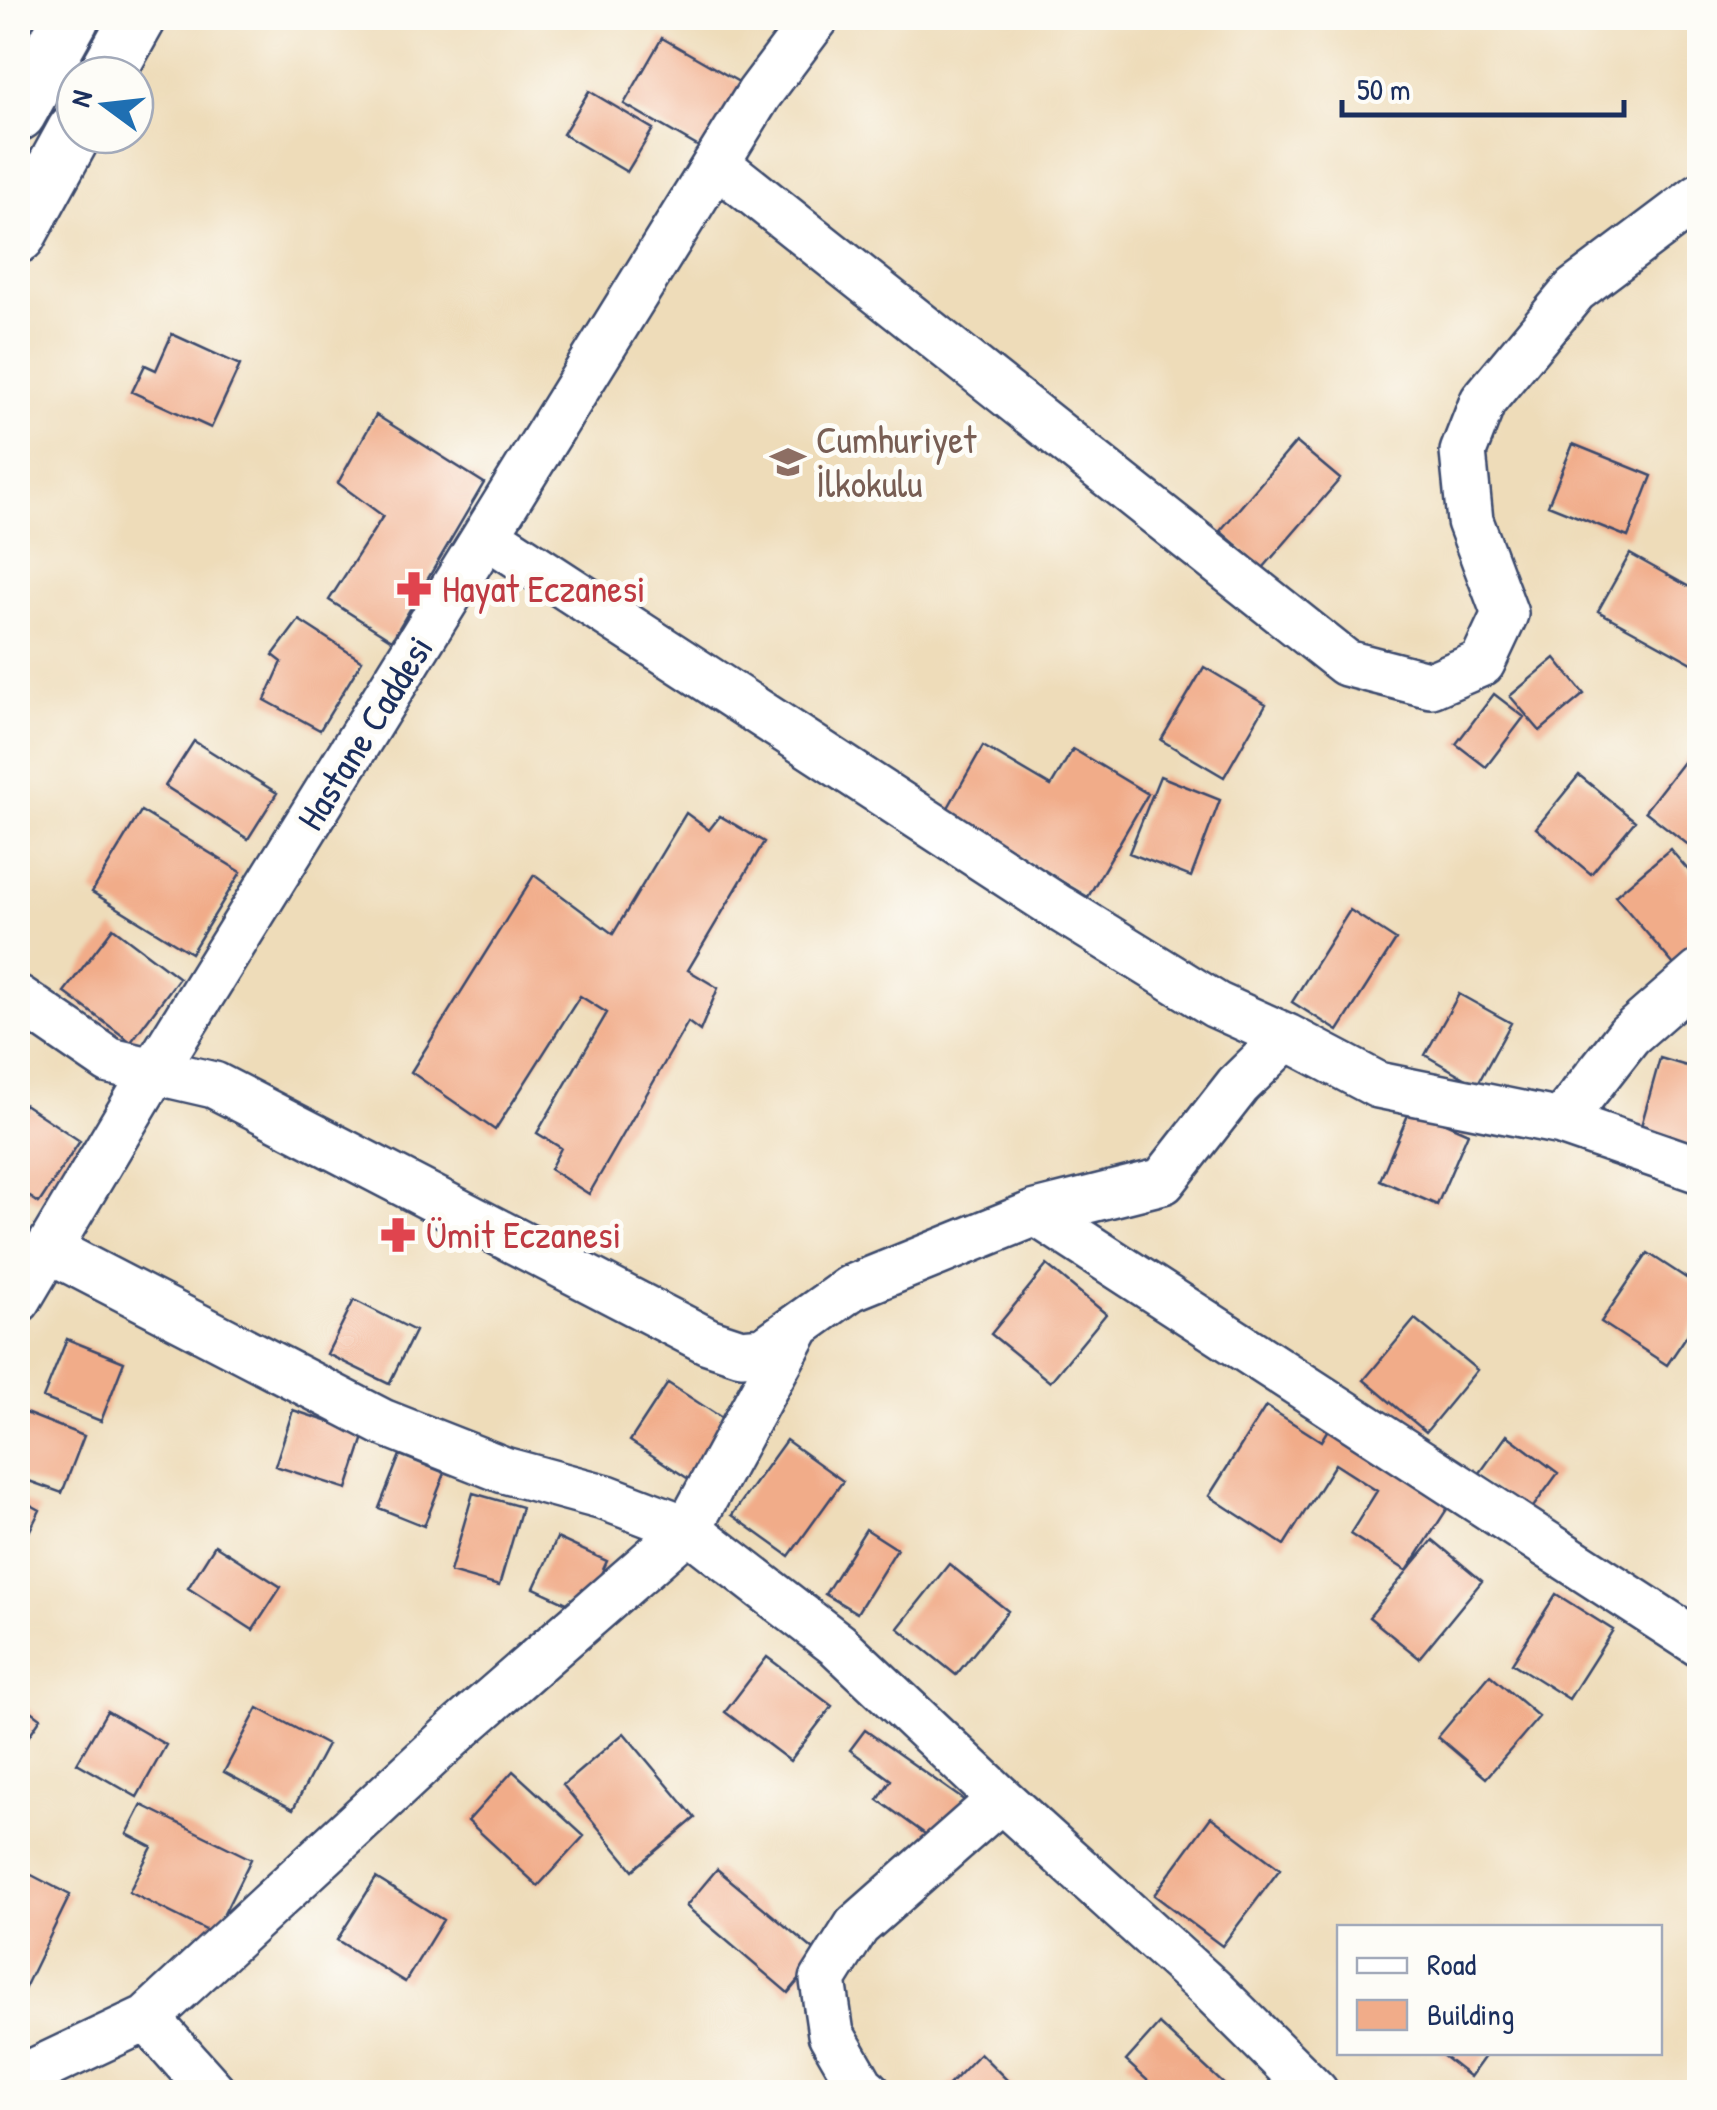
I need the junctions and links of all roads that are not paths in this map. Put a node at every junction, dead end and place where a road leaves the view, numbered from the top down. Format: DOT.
graph roads {
  1 [pos="71,18"];
  2 [pos="138,18"];
  3 [pos="816,18"];
  4 [pos="117,55"];
  5 [pos="18,113"];
  6 [pos="62,155"];
  7 [pos="716,164"];
  8 [pos="1700,196"];
  9 [pos="18,236"];
  10 [pos="488,536"];
  11 [pos="1700,973"];
  12 [pos="18,998"];
  13 [pos="1287,1036"];
  14 [pos="153,1073"];
  15 [pos="1560,1122"];
  16 [pos="1700,1170"];
  17 [pos="1036,1213"];
  18 [pos="48,1248"];
  19 [pos="18,1300"];
  20 [pos="799,1325"];
  21 [pos="688,1530"];
  22 [pos="1700,1644"];
  23 [pos="1001,1800"];
  24 [pos="147,2018"];
  25 [pos="18,2079"];
  26 [pos="213,2092"];
  27 [pos="868,2092"];
  28 [pos="1315,2092"];
  1 -- 5 [label="highway"];
  2 -- 4 [label="highway"];
  3 -- 7 [label="street, Hastane Caddesi"];
  6 -- 9 [label="highway"];
  7 -- 8 [label="street"];
  7 -- 10 [label="street, Hastane Caddesi"];
  10 -- 13 [label="street"];
  10 -- 14 [label="street, Hastane Caddesi"];
  11 -- 15 [label="street"];
  12 -- 14 [label="street"];
  13 -- 15 [label="street"];
  13 -- 17 [label="street"];
  14 -- 18 [label="street, Hastane Caddesi"];
  14 -- 20 [label="street"];
  15 -- 16 [label="street"];
  17 -- 20 [label="street"];
  17 -- 22 [label="street"];
  18 -- 19 [label="street, Hastane Caddesi"];
  18 -- 21 [label="street"];
  20 -- 21 [label="street"];
  21 -- 23 [label="street"];
  21 -- 24 [label="street"];
  23 -- 27 [label="street"];
  23 -- 28 [label="street"];
  24 -- 25 [label="street"];
  24 -- 26 [label="street"];
}
